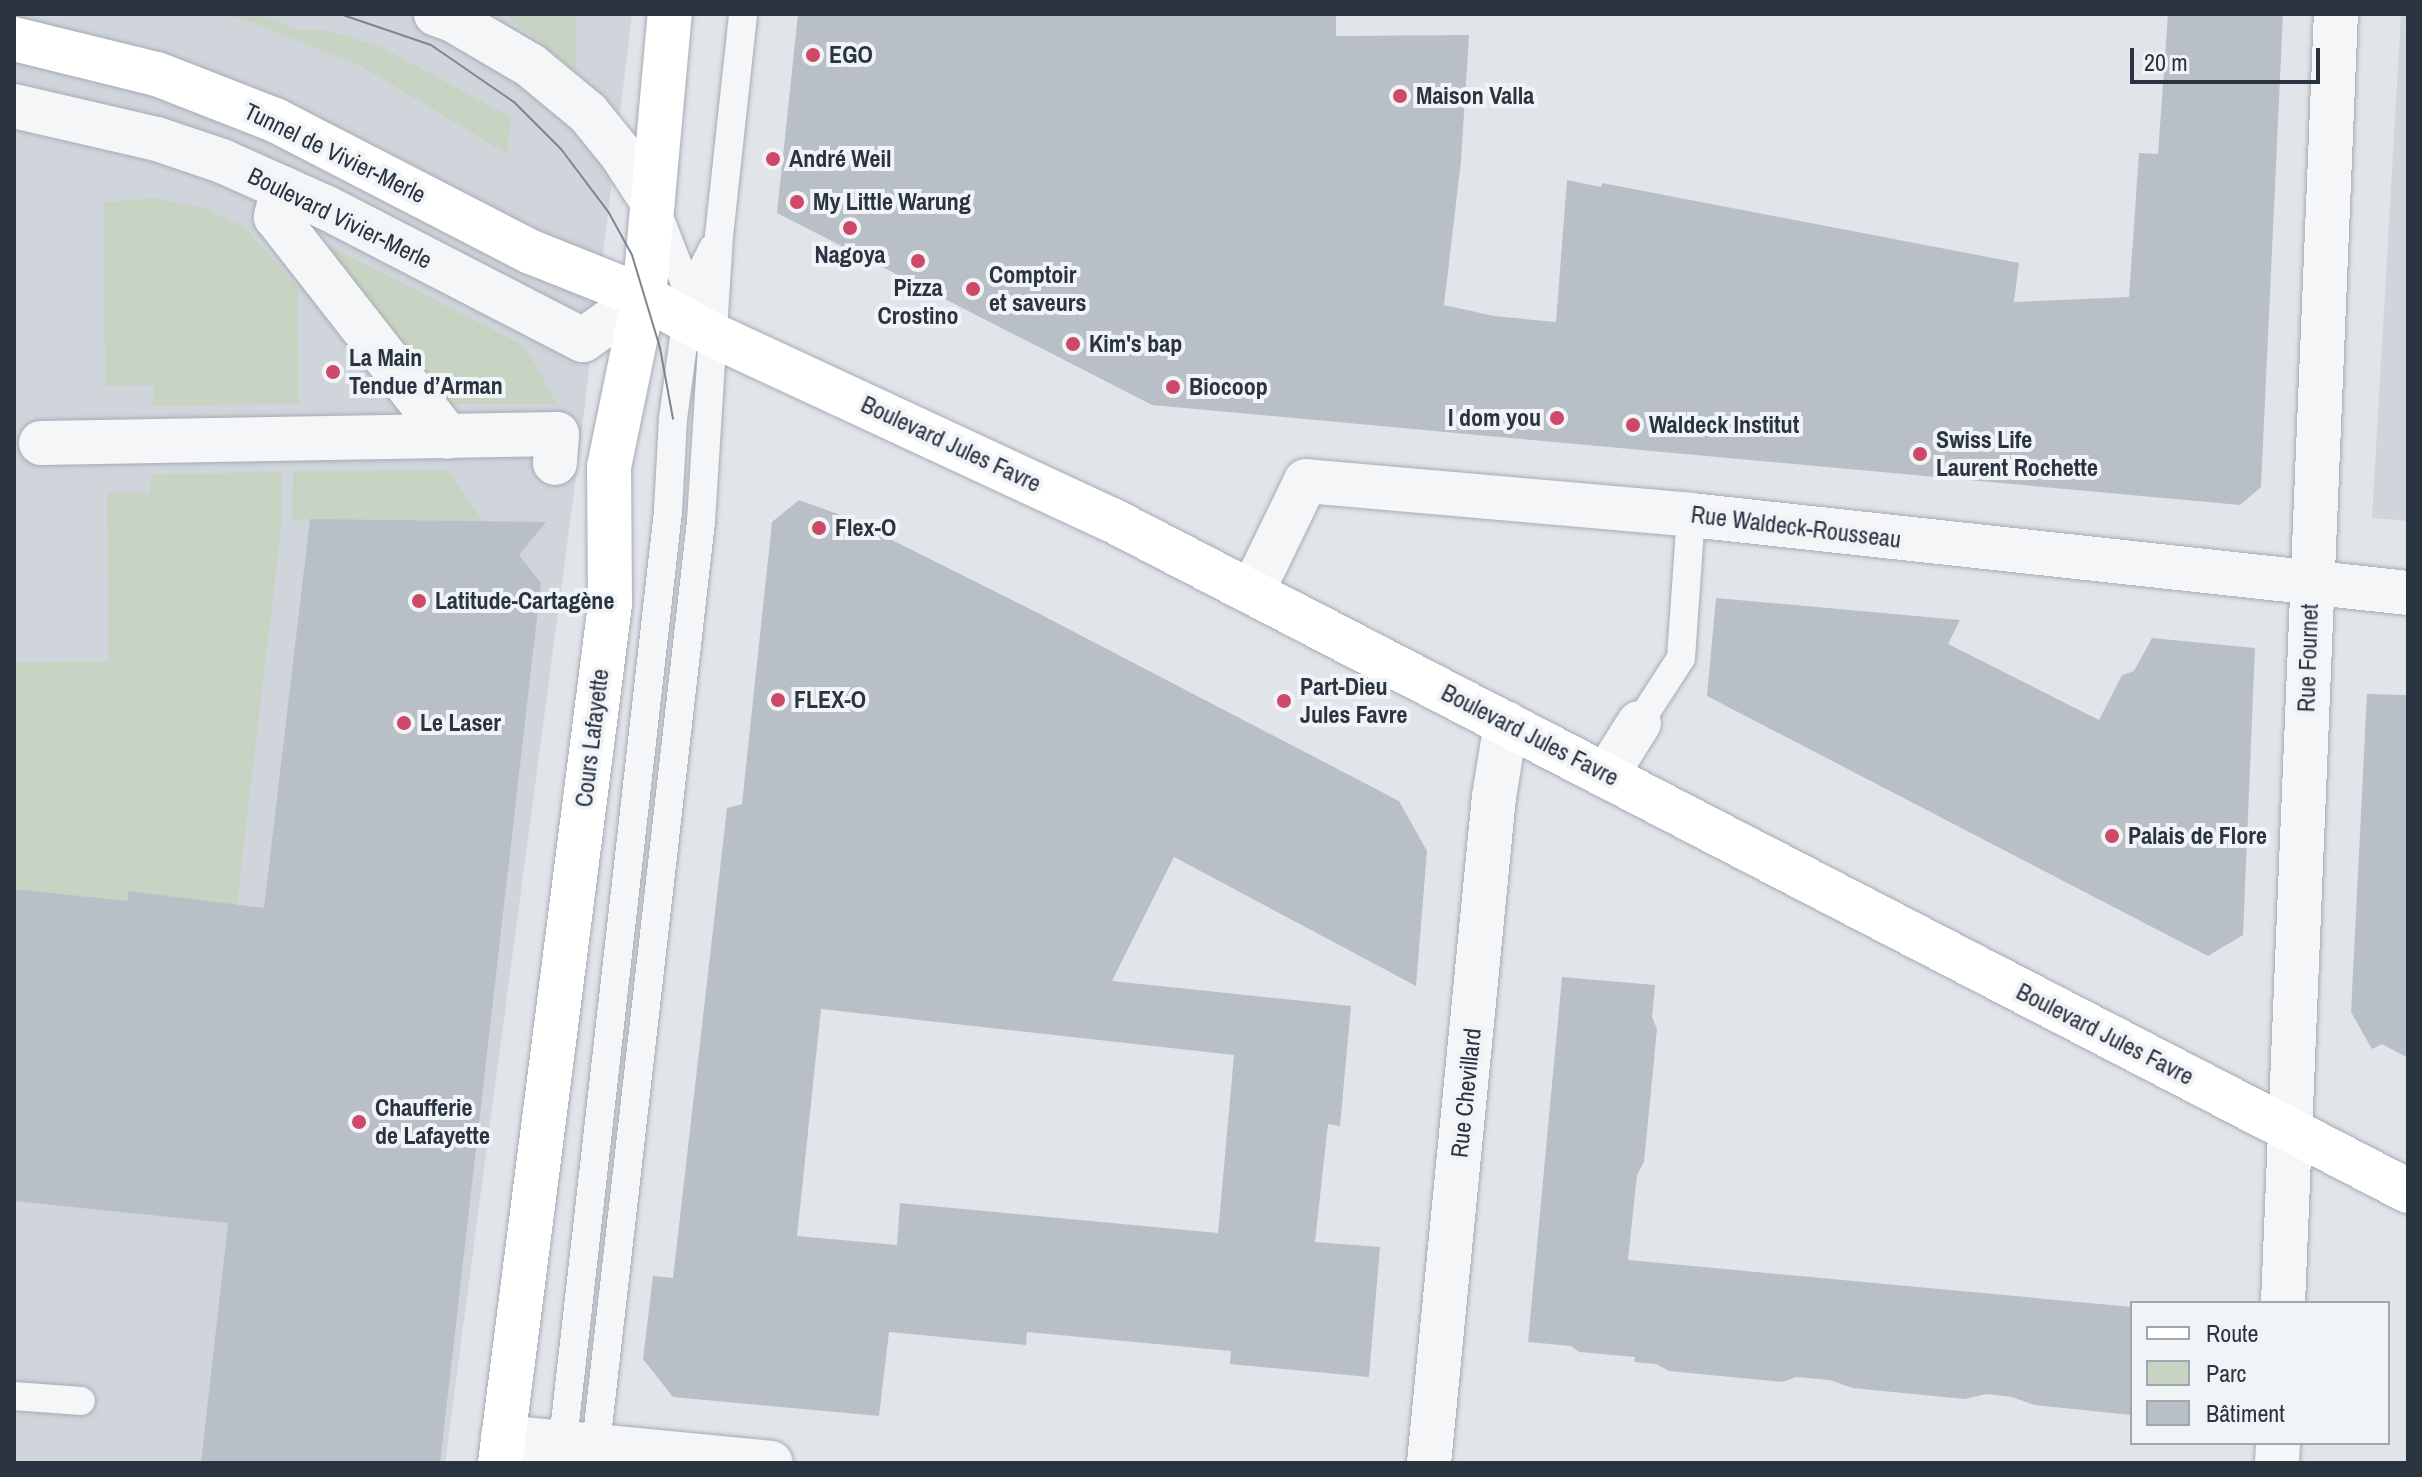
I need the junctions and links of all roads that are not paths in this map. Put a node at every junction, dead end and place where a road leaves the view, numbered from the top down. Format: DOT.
graph roads {
  1 [pos="436,14"];
  2 [pos="670,14"];
  3 [pos="743,14"];
  4 [pos="2336,14"];
  5 [pos="14,39"];
  6 [pos="14,106"];
  7 [pos="283,188"];
  8 [pos="653,203"];
  9 [pos="719,236"];
  10 [pos="644,297"];
  11 [pos="697,317"];
  12 [pos="448,437"];
  13 [pos="41,443"];
  14 [pos="555,463"];
  15 [pos="1691,515"];
  16 [pos="2311,585"];
  17 [pos="1252,592"];
  18 [pos="2408,593"];
  19 [pos="1506,723"];
  20 [pos="1639,723"];
  21 [pos="1607,774"];
  22 [pos="2289,1130"];
  23 [pos="2408,1191"];
  24 [pos="2283,1301"];
  25 [pos="14,1396"];
  26 [pos="81,1401"];
  27 [pos="502,1450"];
  28 [pos="578,1454"];
  29 [pos="771,1463"];
  30 [pos="1429,1463"];
  1 -- 8 [label="street"];
  2 -- 8 [label="main road, Cours Lafayette"];
  3 -- 9 [label="lane"];
  4 -- 16 [label="street, Rue Fournet"];
  5 -- 10 [label="main road, Tunnel de Vivier-Merle"];
  6 -- 7 [label="street, Boulevard Vivier-Merle"];
  7 -- 10 [label="street, Boulevard Vivier-Merle"];
  7 -- 12 [label="street"];
  8 -- 10 [label="main road, Cours Lafayette"];
  8 -- 11 [label="lane"];
  9 -- 11 [label="lane"];
  9 -- 11 [label="lane"];
  10 -- 11 [label="main road, Boulevard Jules Favre"];
  10 -- 27 [label="main road, Cours Lafayette"];
  11 -- 17 [label="main road, Boulevard Jules Favre"];
  11 -- 28 [label="lane"];
  11 -- 28 [label="lane"];
  12 -- 13 [label="street"];
  12 -- 14 [label="street"];
  15 -- 16 [label="street, Rue Waldeck-Rousseau"];
  15 -- 17 [label="street, Rue Waldeck-Rousseau"];
  15 -- 20 [label="lane"];
  16 -- 18 [label="street, Rue Waldeck-Rousseau"];
  16 -- 22 [label="street, Rue Fournet"];
  17 -- 19 [label="main road, Boulevard Jules Favre"];
  19 -- 21 [label="main road, Boulevard Jules Favre"];
  19 -- 30 [label="street, Rue Chevillard"];
  20 -- 21 [label="street"];
  21 -- 22 [label="main road, Boulevard Jules Favre"];
  22 -- 23 [label="main road, Boulevard Jules Favre"];
  22 -- 24 [label="street, Rue Fournet"];
  25 -- 26 [label="lane"];
  27 -- 28 [label="street"];
  28 -- 29 [label="street"];
}
